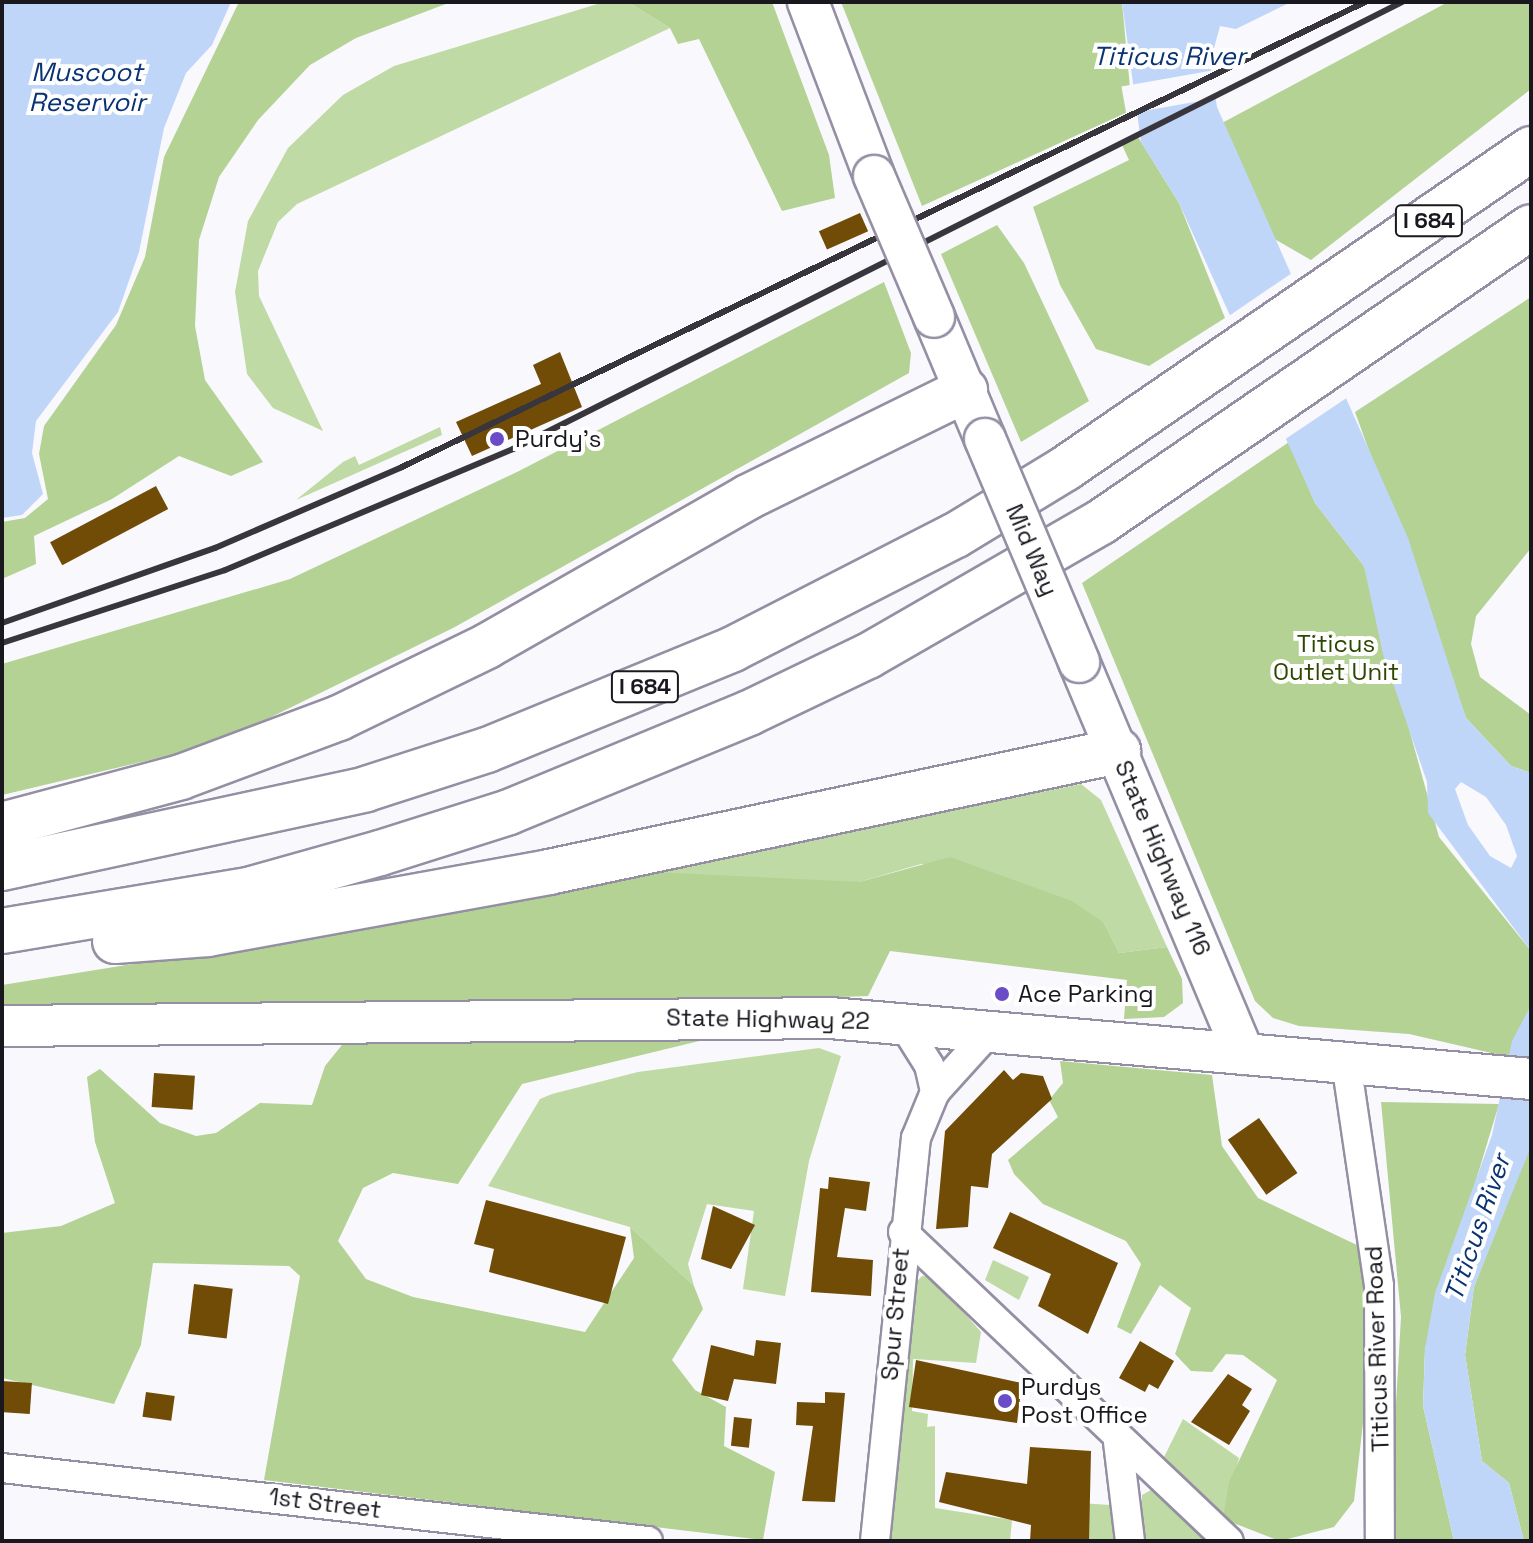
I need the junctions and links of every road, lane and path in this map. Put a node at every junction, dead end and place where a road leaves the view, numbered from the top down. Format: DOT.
graph roads {
  1 [pos="808,2"];
  2 [pos="1531,149"];
  3 [pos="1531,227"];
  4 [pos="965,390"];
  5 [pos="1079,662"];
  6 [pos="1118,751"];
  7 [pos="2,825"];
  8 [pos="2,868"];
  9 [pos="51,926"];
  10 [pos="2,931"];
  11 [pos="902,1022"];
  12 [pos="2,1026"];
  13 [pos="991,1030"];
  14 [pos="1244,1054"];
  15 [pos="1346,1062"];
  16 [pos="1531,1079"];
  17 [pos="935,1092"];
  18 [pos="903,1232"];
  19 [pos="1118,1442"];
  20 [pos="2,1468"];
  21 [pos="648,1541"];
  22 [pos="875,1541"];
  23 [pos="1130,1541"];
  24 [pos="1229,1541"];
  25 [pos="1380,1541"];
  1 -- 4 [label="main road, Mid Way, bridge"];
  2 -- 8 [label="highway, I 684"];
  3 -- 9 [label="highway, I 684"];
  4 -- 5 [label="main road, Mid Way, bridge"];
  4 -- 7 [label="highway"];
  5 -- 6 [label="main road, State Highway 116"];
  6 -- 9 [label="highway"];
  6 -- 14 [label="main road, State Highway 116"];
  9 -- 10 [label="highway, I 684"];
  11 -- 12 [label="main road, State Highway 22"];
  11 -- 13 [label="main road, State Highway 22"];
  11 -- 17 [label="street"];
  13 -- 14 [label="main road, State Highway 22"];
  13 -- 17 [label="street, Spur Street"];
  14 -- 15 [label="main road, State Highway 22"];
  15 -- 16 [label="main road, State Highway 22"];
  15 -- 25 [label="street, Titicus River Road"];
  17 -- 18 [label="street, Spur Street"];
  18 -- 19 [label="street"];
  18 -- 22 [label="street, Spur Street"];
  19 -- 23 [label="street"];
  19 -- 24 [label="street"];
  20 -- 21 [label="street, 1st Street"];
}
